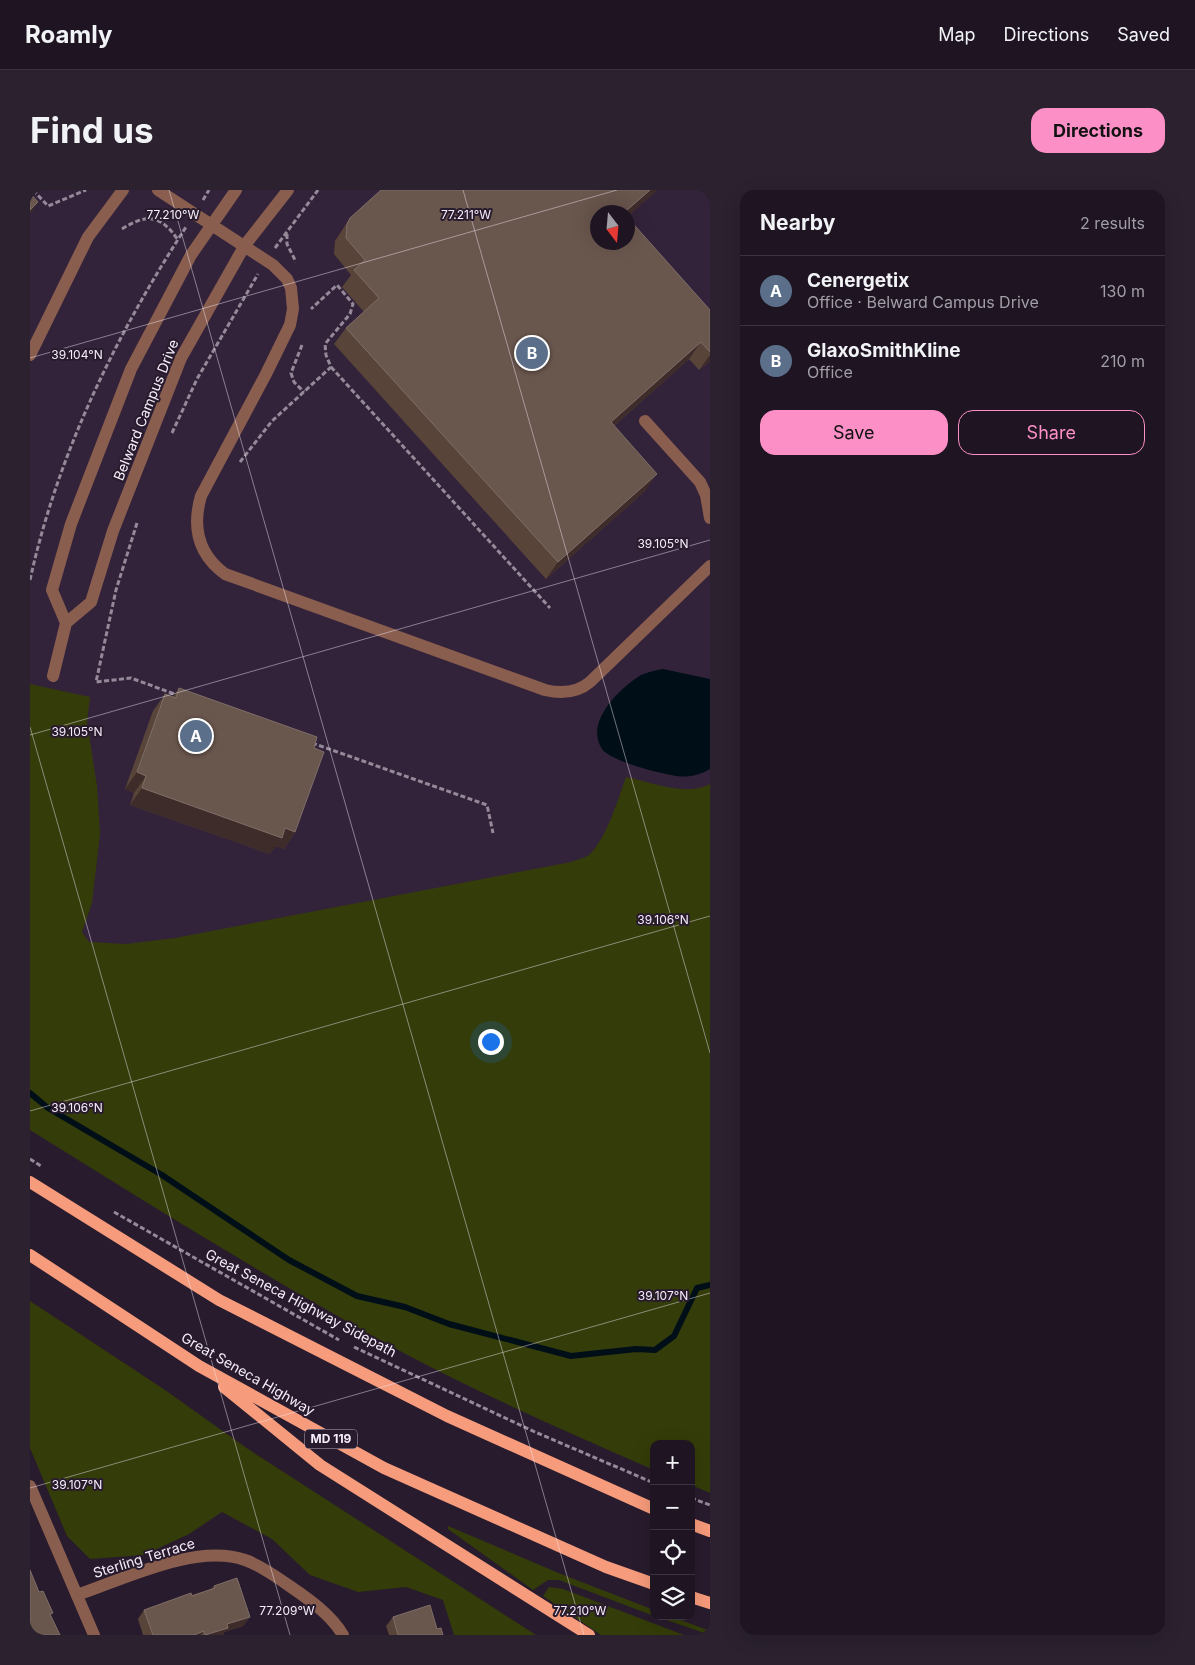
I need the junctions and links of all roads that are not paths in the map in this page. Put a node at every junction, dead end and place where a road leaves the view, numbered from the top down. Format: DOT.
graph roads {
  1 [pos="123,190"];
  2 [pos="158,190"];
  3 [pos="236,190"];
  4 [pos="288,190"];
  5 [pos="212,223"];
  6 [pos="245,245"];
  7 [pos="30,355"];
  8 [pos="645,421"];
  9 [pos="710,518"];
  10 [pos="710,566"];
  11 [pos="66,623"];
  12 [pos="53,676"];
  13 [pos="30,1182"];
  14 [pos="30,1255"];
  15 [pos="199,1366"];
  16 [pos="30,1486"];
  17 [pos="650,1507"];
  18 [pos="695,1525"];
  19 [pos="710,1531"];
  20 [pos="650,1583"];
  21 [pos="77,1595"];
  22 [pos="695,1598"];
  23 [pos="710,1603"];
  24 [pos="94,1635"];
  25 [pos="343,1635"];
  26 [pos="589,1635"];
  1 -- 7 [label="street"];
  2 -- 5 [label="street"];
  3 -- 5 [label="street, Belward Campus Drive"];
  4 -- 6 [label="street, Belward Campus Drive"];
  5 -- 6 [label="street"];
  5 -- 11 [label="street, Belward Campus Drive"];
  6 -- 10 [label="street"];
  6 -- 11 [label="street, Belward Campus Drive"];
  8 -- 9 [label="street"];
  11 -- 12 [label="street"];
  13 -- 17 [label="main road"];
  14 -- 15 [label="main road, Great Seneca Highway / MD 119"];
  15 -- 20 [label="main road, Great Seneca Highway / MD 119"];
  15 -- 26 [label="main road"];
  16 -- 21 [label="street"];
  18 -- 19 [label="main road"];
  21 -- 24 [label="street"];
  21 -- 25 [label="street, Sterling Terrace"];
  22 -- 23 [label="main road"];
}
